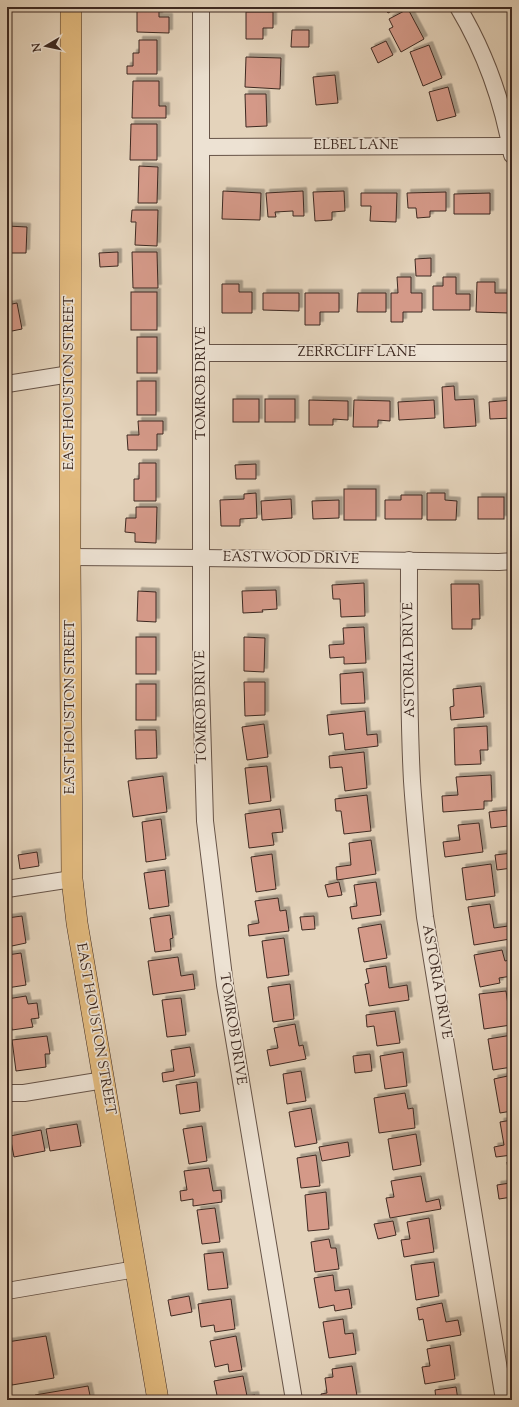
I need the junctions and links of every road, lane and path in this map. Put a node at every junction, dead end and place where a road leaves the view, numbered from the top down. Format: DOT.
graph roads {
  1 [pos="71,7"];
  2 [pos="202,7"];
  3 [pos="458,7"];
  4 [pos="201,146"];
  5 [pos="511,151"];
  6 [pos="202,353"];
  7 [pos="512,353"];
  8 [pos="70,374"];
  9 [pos="7,384"];
  10 [pos="70,557"];
  11 [pos="202,558"];
  12 [pos="409,560"];
  13 [pos="512,561"];
  14 [pos="72,879"];
  15 [pos="7,889"];
  16 [pos="104,1080"];
  17 [pos="7,1093"];
  18 [pos="136,1269"];
  19 [pos="7,1291"];
  20 [pos="158,1400"];
  21 [pos="294,1400"];
  22 [pos="504,1400"];
  1 -- 8 [label="main road, EAST HOUSTON STREET"];
  2 -- 4 [label="street, TOMROB DRIVE"];
  3 -- 5 [label="street"];
  4 -- 5 [label="street, ELBEL LANE"];
  4 -- 6 [label="street, TOMROB DRIVE"];
  6 -- 7 [label="street, ZERRCLIFF LANE"];
  6 -- 11 [label="street, TOMROB DRIVE"];
  8 -- 9 [label="street"];
  8 -- 10 [label="main road, EAST HOUSTON STREET"];
  10 -- 11 [label="street, EASTWOOD DRIVE"];
  10 -- 14 [label="main road, EAST HOUSTON STREET"];
  11 -- 12 [label="street, EASTWOOD DRIVE"];
  11 -- 21 [label="street, TOMROB DRIVE"];
  12 -- 13 [label="street, EASTWOOD DRIVE"];
  12 -- 22 [label="street, ASTORIA DRIVE"];
  14 -- 15 [label="street"];
  14 -- 16 [label="main road, EAST HOUSTON STREET"];
  16 -- 17 [label="street"];
  16 -- 18 [label="main road, EAST HOUSTON STREET"];
  18 -- 19 [label="street"];
  18 -- 20 [label="main road, EAST HOUSTON STREET"];
}
